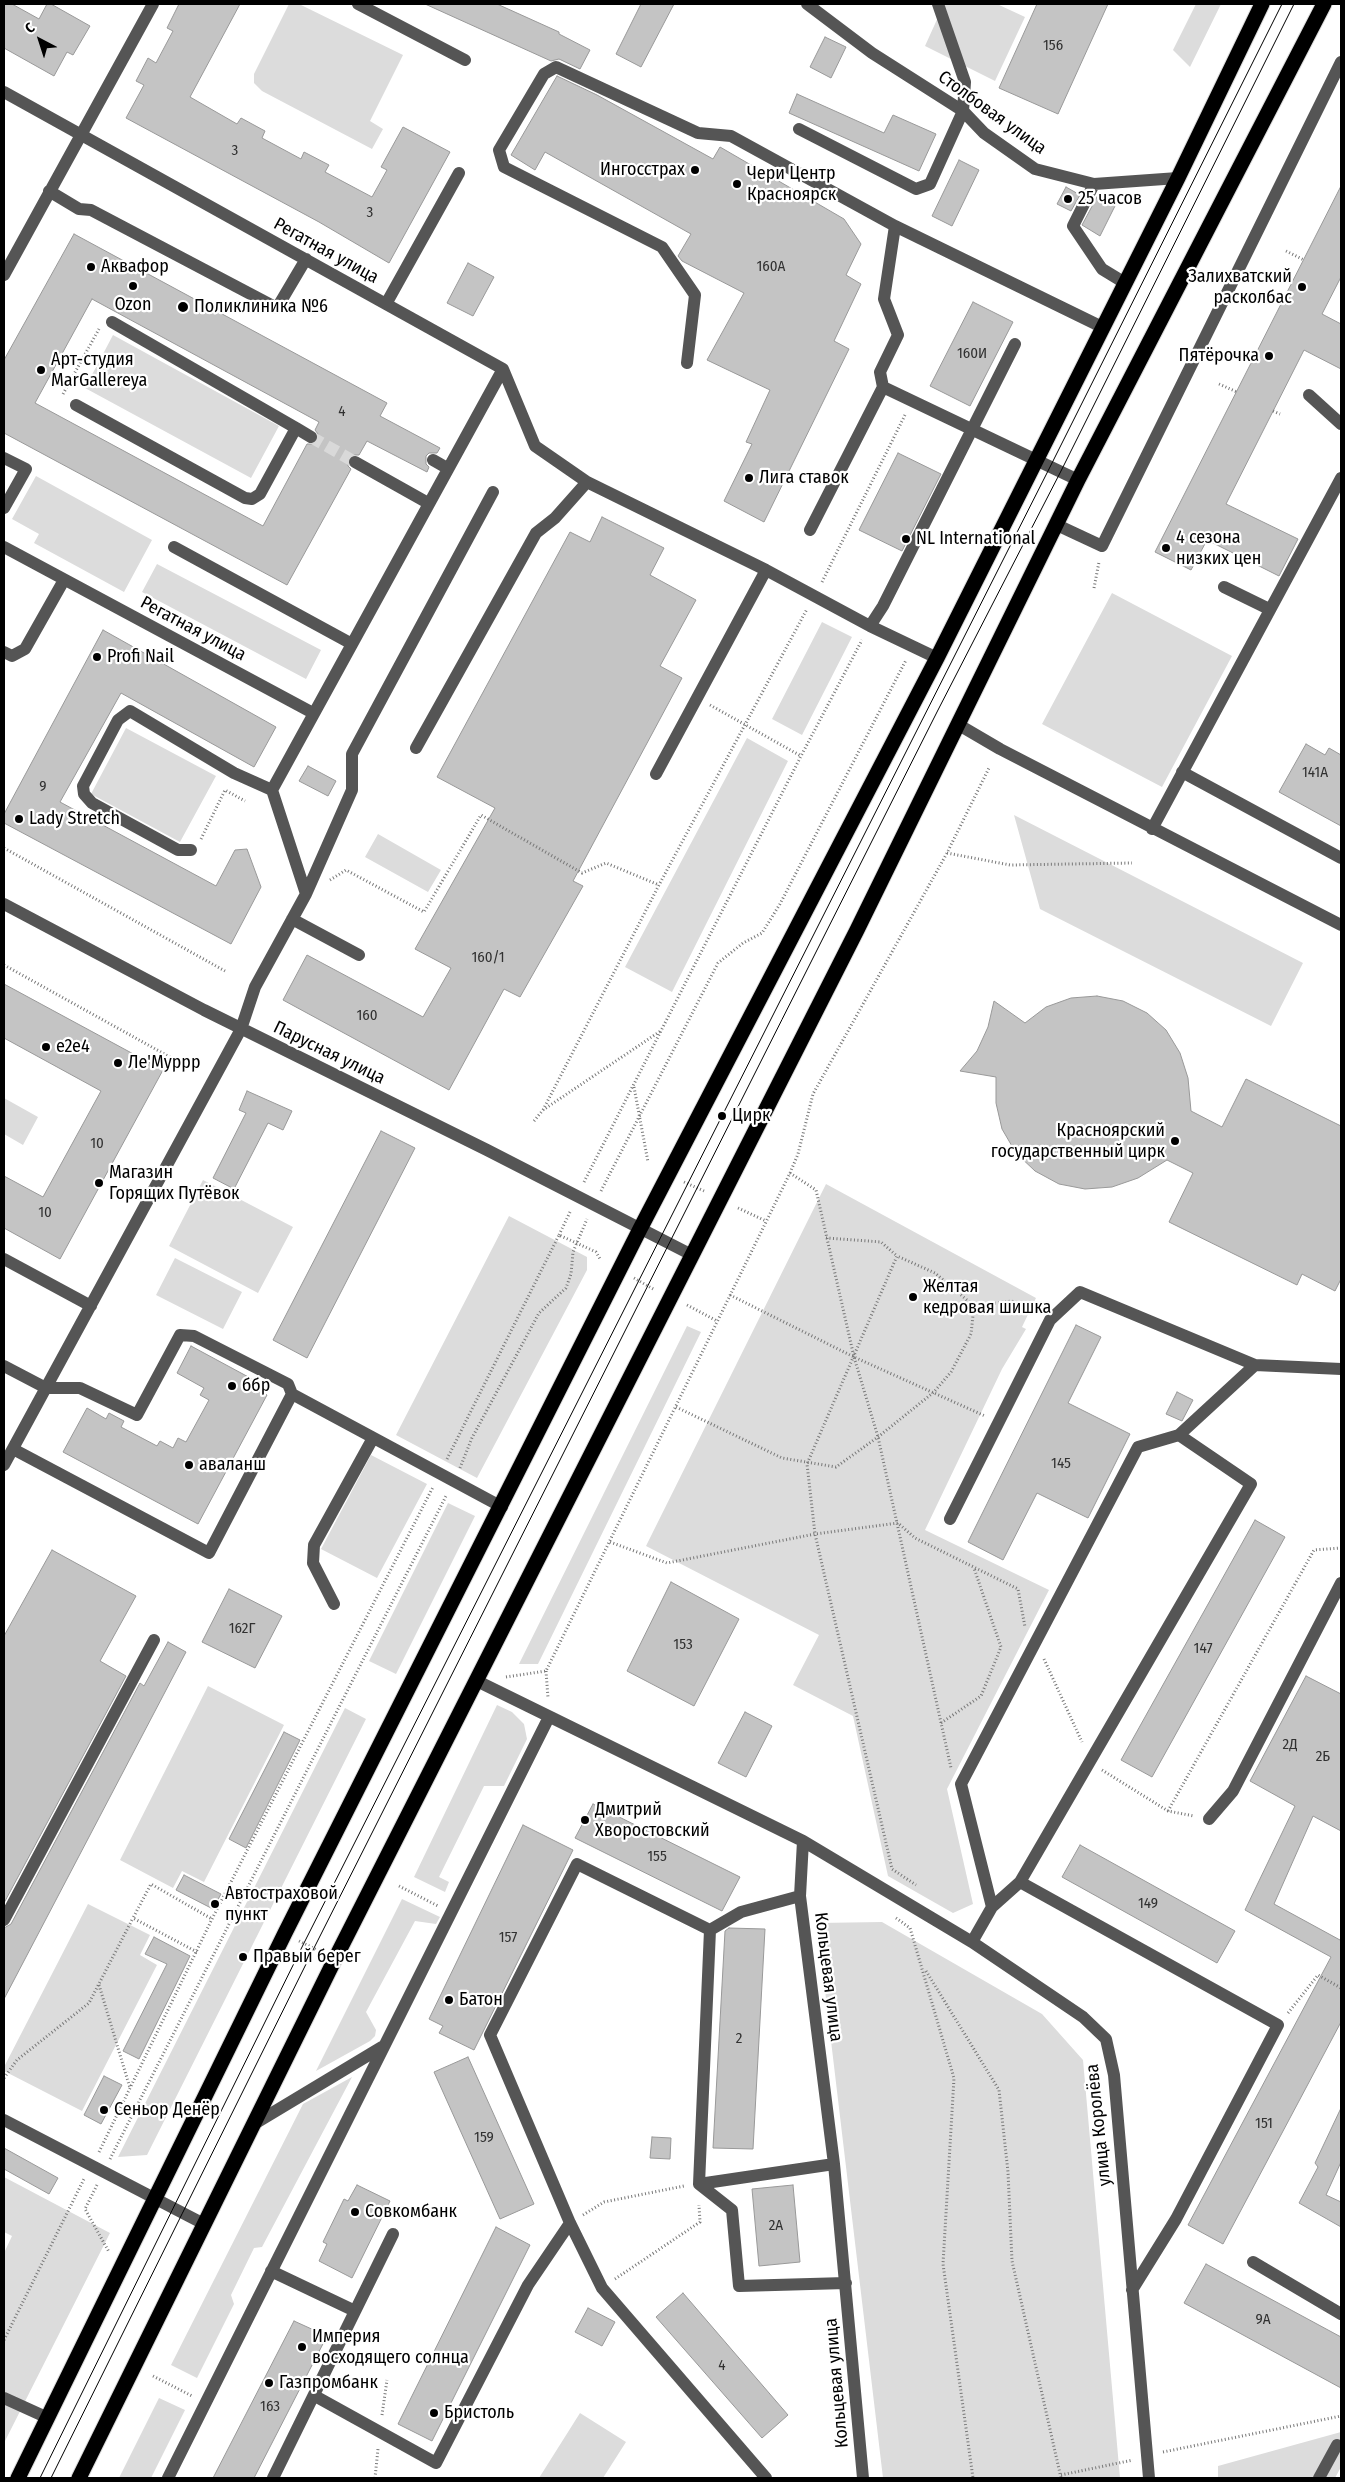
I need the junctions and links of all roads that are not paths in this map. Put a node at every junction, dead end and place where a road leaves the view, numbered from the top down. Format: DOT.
graph roads {
  1 [pos="153,4"];
  2 [pos="358,4"];
  3 [pos="938,4"];
  4 [pos="1262,4"];
  5 [pos="1324,4"];
  6 [pos="810,5"];
  7 [pos="465,60"];
  8 [pos="1341,62"];
  9 [pos="4,92"];
  10 [pos="963,111"];
  11 [pos="799,129"];
  12 [pos="79,135"];
  13 [pos="459,173"];
  14 [pos="1178,178"];
  15 [pos="1094,184"];
  16 [pos="49,191"];
  17 [pos="894,226"];
  18 [pos="306,259"];
  19 [pos="4,276"];
  20 [pos="1125,283"];
  21 [pos="386,304"];
  22 [pos="112,322"];
  23 [pos="1102,327"];
  24 [pos="1015,344"];
  25 [pos="687,362"];
  26 [pos="503,369"];
  27 [pos="884,387"];
  28 [pos="1309,395"];
  29 [pos="76,406"];
  30 [pos="1341,424"];
  31 [pos="296,428"];
  32 [pos="972,430"];
  33 [pos="311,437"];
  34 [pos="4,458"];
  35 [pos="1035,459"];
  36 [pos="434,460"];
  37 [pos="355,462"];
  38 [pos="448,468"];
  39 [pos="1341,478"];
  40 [pos="1078,480"];
  41 [pos="587,482"];
  42 [pos="493,492"];
  43 [pos="1336,499"];
  44 [pos="428,503"];
  45 [pos="4,508"];
  46 [pos="1057,525"];
  47 [pos="810,530"];
  48 [pos="4,547"];
  49 [pos="174,547"];
  50 [pos="766,570"];
  51 [pos="64,580"];
  52 [pos="1224,587"];
  53 [pos="1269,609"];
  54 [pos="870,626"];
  55 [pos="352,644"];
  56 [pos="4,652"];
  57 [pos="937,658"];
  58 [pos="313,713"];
  59 [pos="959,725"];
  60 [pos="416,748"];
  61 [pos="1182,772"];
  62 [pos="656,774"];
  63 [pos="272,790"];
  64 [pos="1152,829"];
  65 [pos="191,850"];
  66 [pos="1341,858"];
  67 [pos="306,894"];
  68 [pos="4,904"];
  69 [pos="292,919"];
  70 [pos="1341,925"];
  71 [pos="359,955"];
  72 [pos="241,1029"];
  73 [pos="640,1229"];
  74 [pos="692,1255"];
  75 [pos="4,1259"];
  76 [pos="91,1306"];
  77 [pos="1255,1365"];
  78 [pos="4,1366"];
  79 [pos="1341,1369"];
  80 [pos="46,1388"];
  81 [pos="292,1394"];
  82 [pos="1179,1435"];
  83 [pos="373,1438"];
  84 [pos="13,1449"];
  85 [pos="4,1465"];
  86 [pos="502,1506"];
  87 [pos="950,1519"];
  88 [pos="1341,1583"];
  89 [pos="1338,1599"];
  90 [pos="334,1604"];
  91 [pos="154,1640"];
  92 [pos="477,1681"];
  93 [pos="549,1717"];
  94 [pos="1209,1819"];
  95 [pos="803,1842"];
  96 [pos="1020,1882"];
  97 [pos="800,1896"];
  98 [pos="992,1907"];
  99 [pos="4,1920"];
  100 [pos="710,1930"];
  101 [pos="972,1942"];
  102 [pos="383,2047"];
  103 [pos="4,2120"];
  104 [pos="254,2124"];
  105 [pos="834,2164"];
  106 [pos="698,2184"];
  107 [pos="156,2200"];
  108 [pos="570,2223"];
  109 [pos="204,2224"];
  110 [pos="393,2234"];
  111 [pos="1253,2262"];
  112 [pos="271,2271"];
  113 [pos="846,2283"];
  114 [pos="1132,2290"];
  115 [pos="355,2311"];
  116 [pos="1341,2314"];
  117 [pos="315,2396"];
  118 [pos="4,2398"];
  119 [pos="48,2418"];
  120 [pos="1337,2445"];
  121 [pos="18,2478"];
  122 [pos="79,2478"];
  123 [pos="168,2478"];
  124 [pos="273,2478"];
  125 [pos="766,2478"];
  126 [pos="863,2478"];
  127 [pos="1149,2478"];
  128 [pos="1319,2478"];
  1 -- 12 [label="street"];
  2 -- 7 [label="street"];
  3 -- 10 [label="street"];
  4 -- 14 [label="highway"];
  5 -- 40 [label="highway"];
  6 -- 10 [label="street, Столбовая улица"];
  8 -- 46 [label="street"];
  9 -- 12 [label="street, Регатная улица"];
  10 -- 11 [label="street"];
  10 -- 15 [label="street, Столбовая улица"];
  12 -- 16 [label="street"];
  12 -- 18 [label="street, Регатная улица"];
  13 -- 21 [label="street"];
  14 -- 15 [label="street, Столбовая улица"];
  14 -- 20 [label="highway"];
  15 -- 20 [label="street"];
  16 -- 18 [label="street"];
  16 -- 19 [label="street"];
  17 -- 23 [label="street"];
  17 -- 25 [label="street"];
  17 -- 27 [label="street"];
  18 -- 21 [label="street, Регатная улица"];
  20 -- 23 [label="highway"];
  21 -- 26 [label="street, Регатная улица"];
  22 -- 31 [label="street"];
  23 -- 35 [label="highway"];
  24 -- 32 [label="street"];
  26 -- 38 [label="street"];
  26 -- 41 [label="street"];
  27 -- 32 [label="street"];
  27 -- 47 [label="street"];
  28 -- 30 [label="street"];
  29 -- 31 [label="street"];
  31 -- 33 [label="street"];
  32 -- 35 [label="street"];
  32 -- 54 [label="street"];
  34 -- 45 [label="street"];
  35 -- 40 [label="street"];
  35 -- 57 [label="highway"];
  36 -- 38 [label="street"];
  37 -- 44 [label="street"];
  38 -- 44 [label="street"];
  39 -- 43 [label="street"];
  40 -- 46 [label="highway"];
  41 -- 50 [label="street"];
  41 -- 60 [label="street"];
  42 -- 67 [label="street"];
  43 -- 53 [label="street"];
  44 -- 55 [label="street"];
  46 -- 59 [label="highway"];
  48 -- 51 [label="street, Регатная улица"];
  49 -- 55 [label="street"];
  50 -- 54 [label="street"];
  50 -- 62 [label="street"];
  51 -- 56 [label="street"];
  51 -- 58 [label="street, Регатная улица"];
  52 -- 53 [label="street"];
  53 -- 61 [label="street"];
  54 -- 57 [label="street"];
  55 -- 58 [label="street"];
  57 -- 73 [label="highway"];
  58 -- 63 [label="street"];
  59 -- 64 [label="street"];
  59 -- 74 [label="highway"];
  61 -- 64 [label="street"];
  61 -- 66 [label="street"];
  63 -- 65 [label="street"];
  63 -- 67 [label="street"];
  64 -- 70 [label="street"];
  67 -- 69 [label="street"];
  68 -- 72 [label="street, Парусная улица"];
  69 -- 71 [label="street"];
  69 -- 72 [label="street"];
  72 -- 73 [label="street, Парусная улица"];
  72 -- 76 [label="street"];
  73 -- 74 [label="street, Парусная улица"];
  73 -- 86 [label="highway"];
  74 -- 92 [label="highway"];
  75 -- 76 [label="street"];
  76 -- 80 [label="street"];
  77 -- 79 [label="street"];
  77 -- 82 [label="street"];
  77 -- 87 [label="street"];
  78 -- 80 [label="street"];
  80 -- 81 [label="street"];
  80 -- 84 [label="street"];
  81 -- 83 [label="street"];
  81 -- 84 [label="street"];
  82 -- 96 [label="street"];
  82 -- 98 [label="street"];
  83 -- 86 [label="street"];
  83 -- 90 [label="street"];
  84 -- 85 [label="street"];
  86 -- 107 [label="highway"];
  88 -- 89 [label="street"];
  89 -- 94 [label="street"];
  91 -- 99 [label="street"];
  92 -- 93 [label="street"];
  92 -- 104 [label="highway"];
  93 -- 95 [label="street"];
  93 -- 102 [label="street"];
  95 -- 97 [label="street, Кольцевая улица"];
  95 -- 101 [label="street, улица Королёва"];
  96 -- 98 [label="street"];
  96 -- 114 [label="street"];
  97 -- 100 [label="street"];
  97 -- 105 [label="street, Кольцевая улица"];
  98 -- 101 [label="street"];
  100 -- 106 [label="street"];
  100 -- 108 [label="street"];
  101 -- 114 [label="street, улица Королёва"];
  102 -- 104 [label="street"];
  102 -- 112 [label="street"];
  103 -- 107 [label="street"];
  104 -- 109 [label="highway"];
  105 -- 106 [label="street"];
  105 -- 113 [label="street, Кольцевая улица"];
  106 -- 113 [label="street"];
  107 -- 109 [label="street"];
  107 -- 119 [label="highway"];
  108 -- 117 [label="street"];
  108 -- 125 [label="street"];
  109 -- 122 [label="highway"];
  110 -- 115 [label="street"];
  111 -- 116 [label="street"];
  112 -- 115 [label="street"];
  112 -- 123 [label="street"];
  113 -- 126 [label="street, Кольцевая улица"];
  114 -- 127 [label="street, улица Королёва"];
  115 -- 117 [label="street"];
  117 -- 124 [label="street"];
  118 -- 119 [label="street"];
  119 -- 121 [label="highway"];
  120 -- 128 [label="street"];
}
